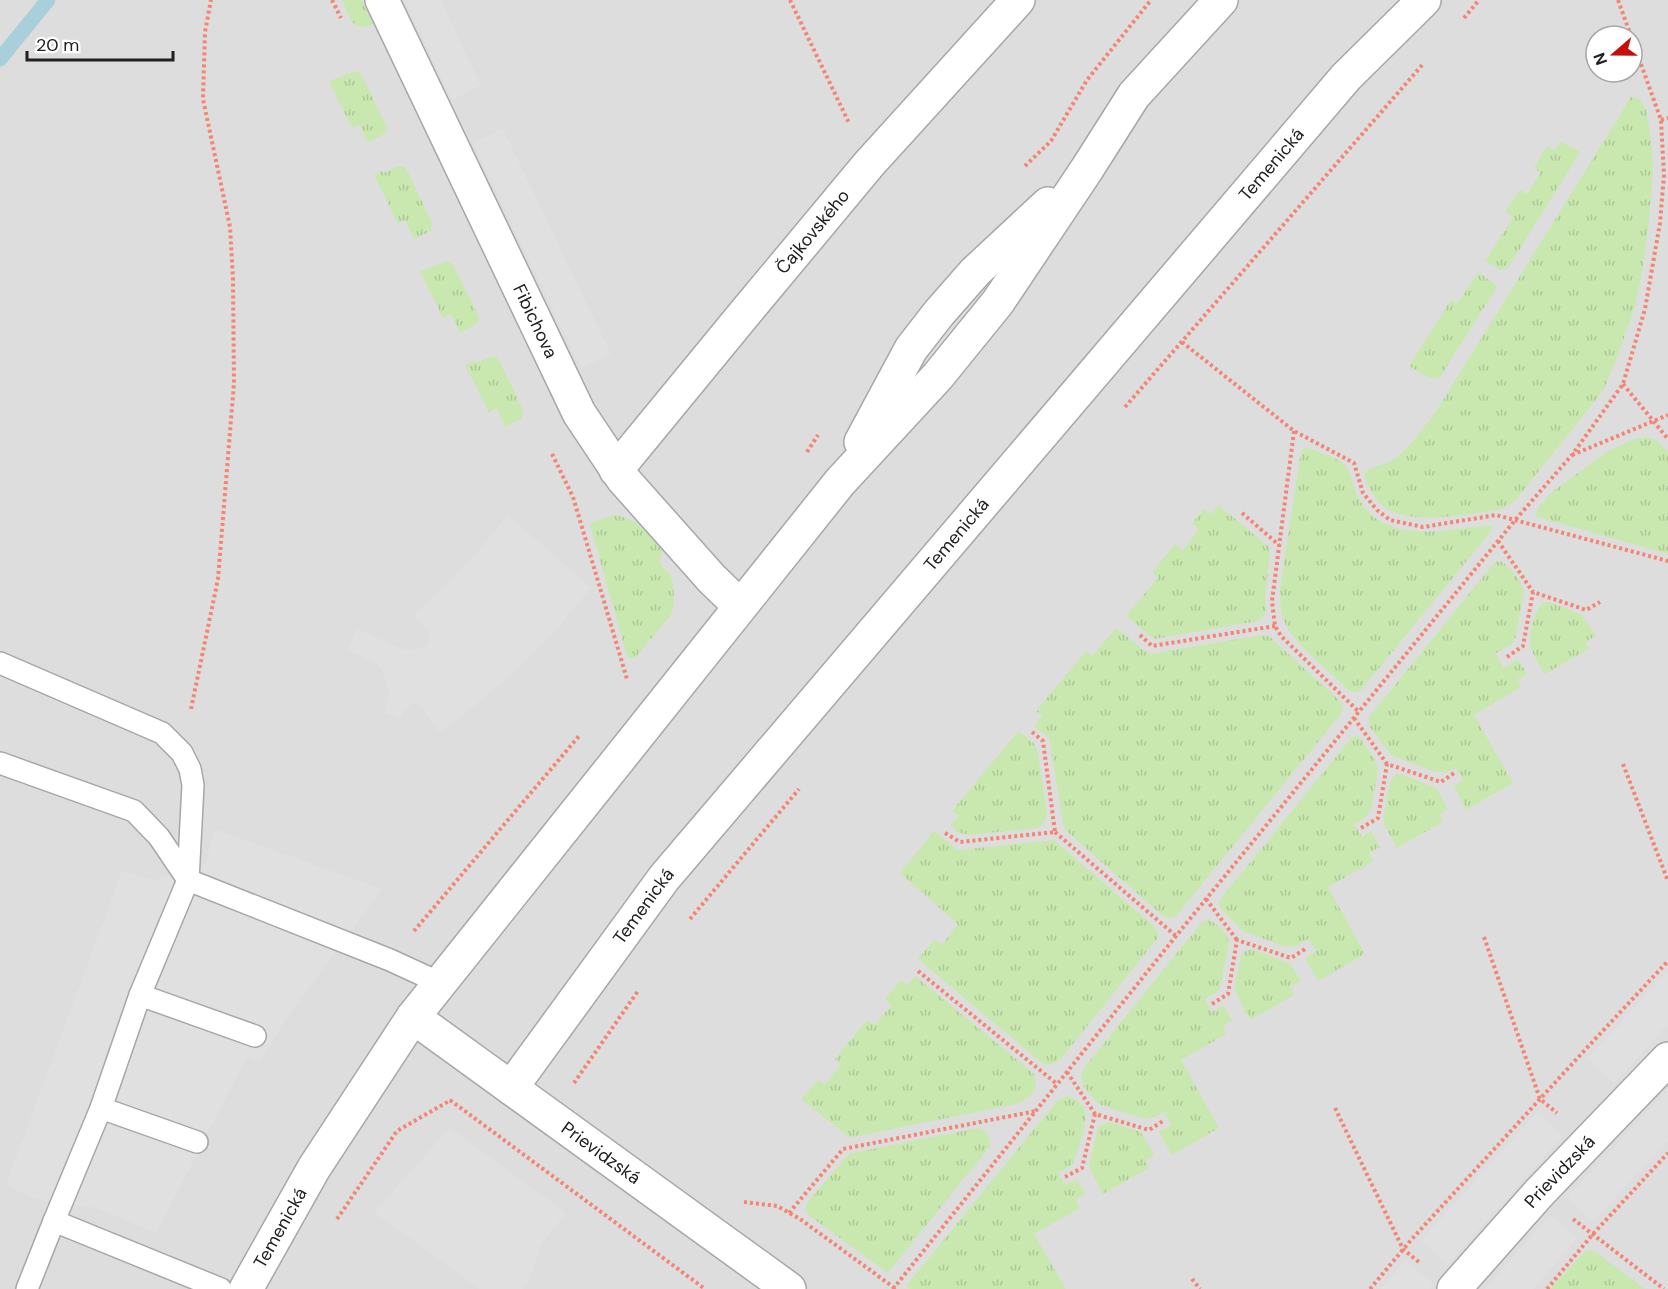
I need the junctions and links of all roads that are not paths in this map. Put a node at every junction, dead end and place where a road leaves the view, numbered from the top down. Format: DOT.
graph roads {
  1 [pos="382,0"];
  2 [pos="1018,0"];
  3 [pos="1221,0"];
  4 [pos="1424,0"];
  5 [pos="616,470"];
  6 [pos="740,606"];
  7 [pos="0,663"];
  8 [pos="0,763"];
  9 [pos="188,879"];
  10 [pos="440,983"];
  11 [pos="140,995"];
  12 [pos="413,1017"];
  13 [pos="255,1036"];
  14 [pos="1668,1059"];
  15 [pos="512,1088"];
  16 [pos="101,1108"];
  17 [pos="197,1142"];
  18 [pos="54,1221"];
  19 [pos="27,1289"];
  20 [pos="221,1289"];
  21 [pos="246,1289"];
  22 [pos="789,1289"];
  23 [pos="1454,1289"];
  1 -- 5 [label="street, Fibichova"];
  2 -- 5 [label="street, Čajkovského"];
  3 -- 6 [label="street, Temenická"];
  4 -- 15 [label="street, Temenická"];
  5 -- 6 [label="street, Fibichova"];
  6 -- 10 [label="street, Temenická"];
  7 -- 9 [label="lane"];
  8 -- 9 [label="lane"];
  9 -- 10 [label="lane"];
  9 -- 11 [label="lane"];
  10 -- 12 [label="street, Temenická"];
  11 -- 13 [label="lane"];
  11 -- 16 [label="lane"];
  12 -- 15 [label="street, Prievidzská"];
  12 -- 21 [label="street, Temenická"];
  14 -- 23 [label="street, Prievidzská"];
  15 -- 22 [label="street, Prievidzská"];
  16 -- 17 [label="lane"];
  16 -- 18 [label="lane"];
  18 -- 19 [label="lane"];
  18 -- 20 [label="lane"];
}
